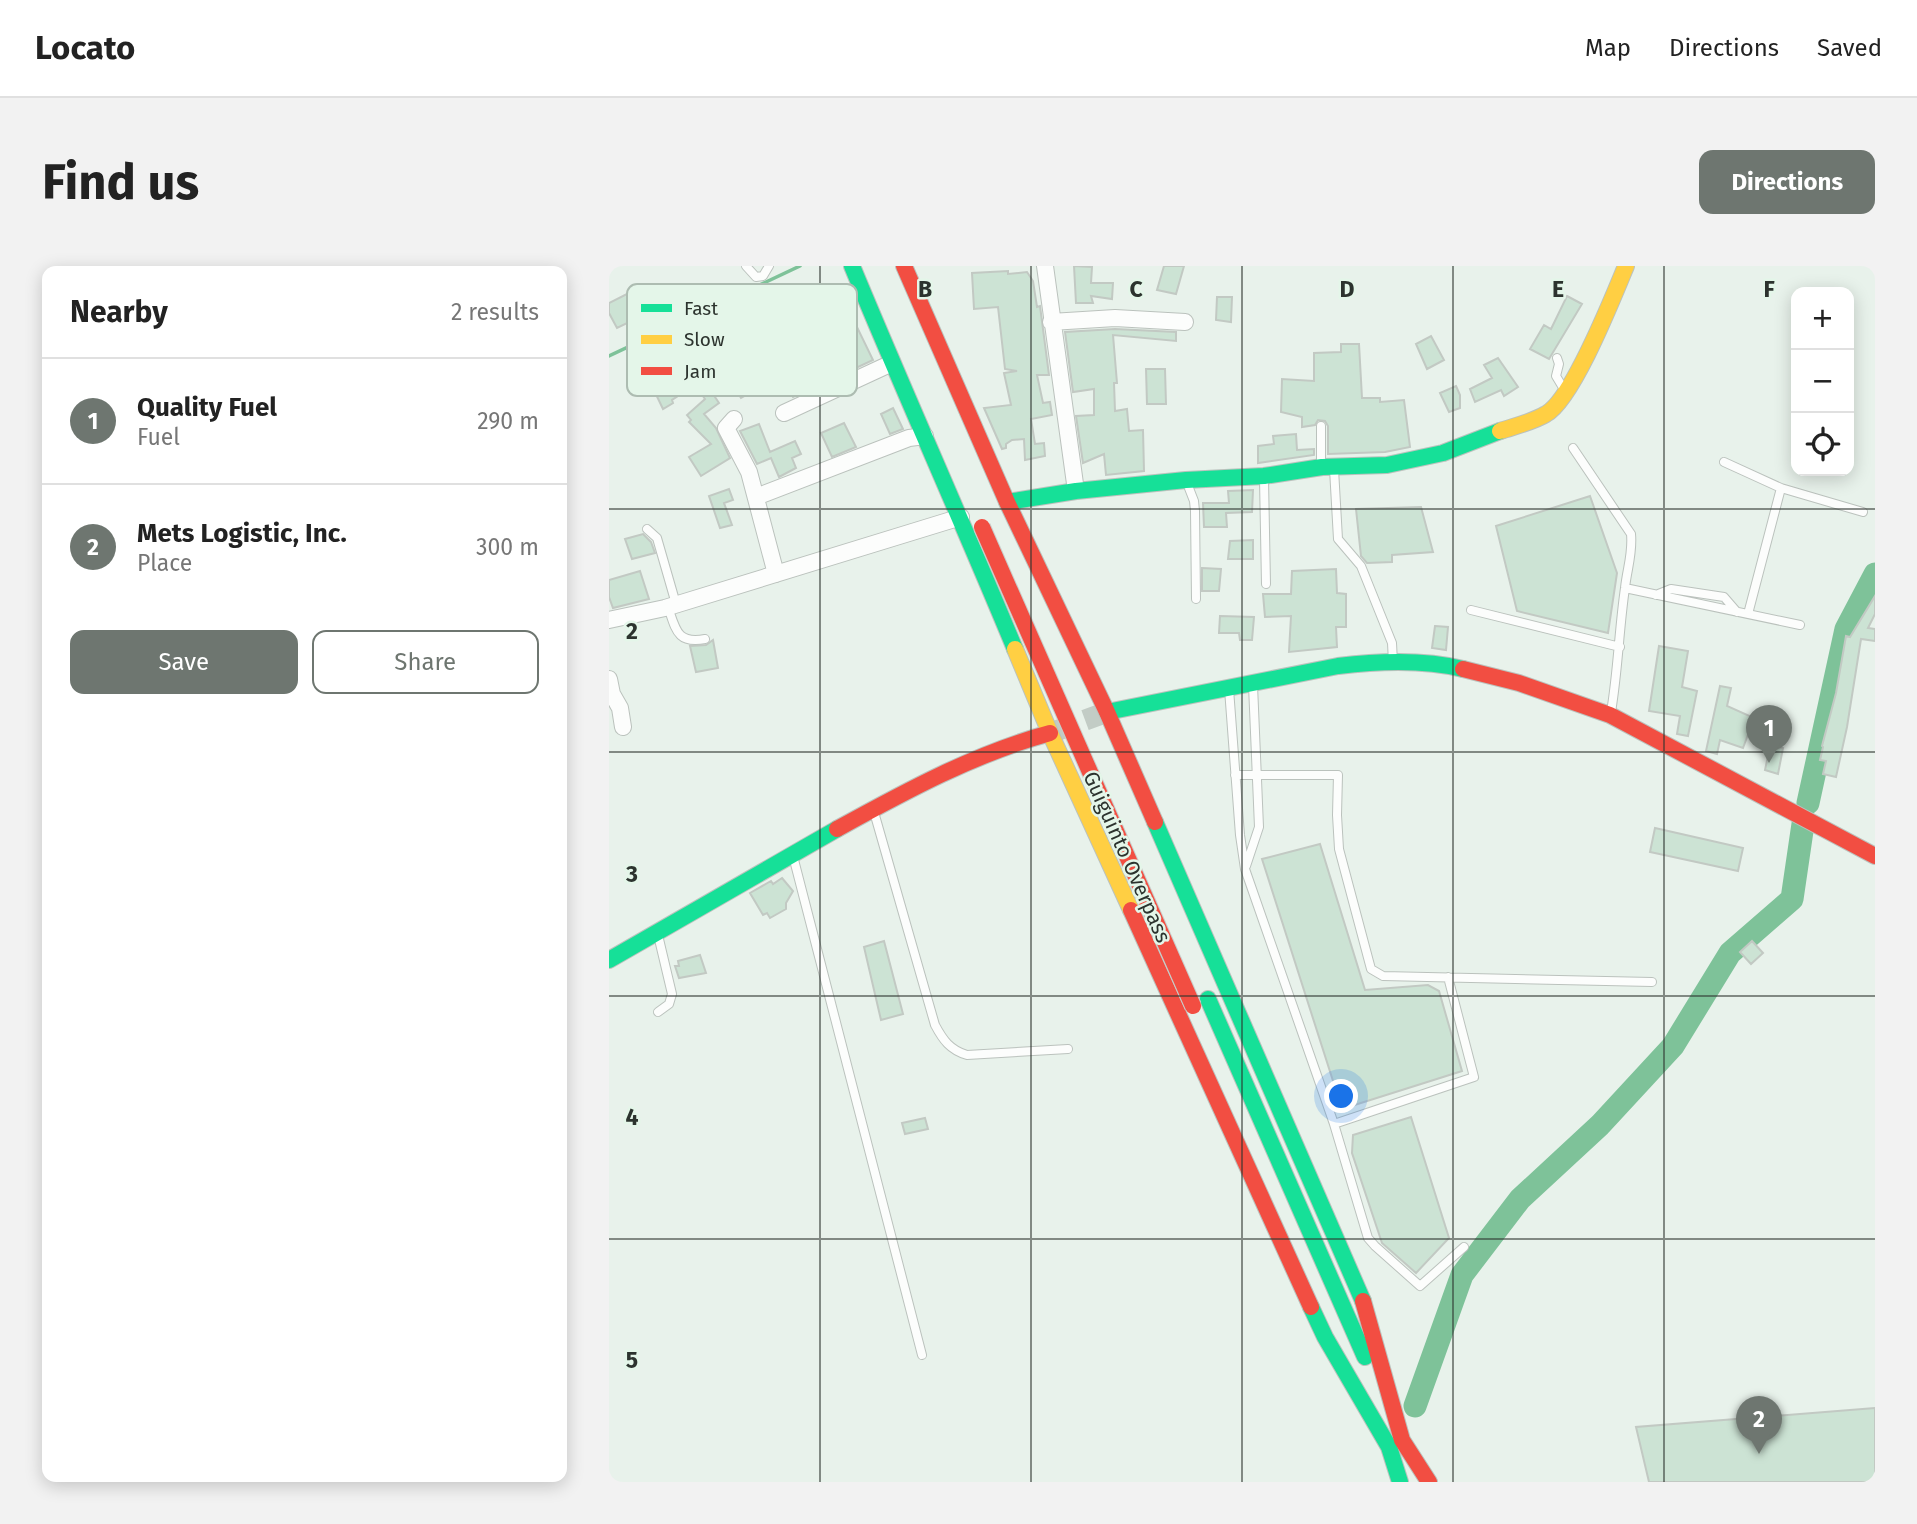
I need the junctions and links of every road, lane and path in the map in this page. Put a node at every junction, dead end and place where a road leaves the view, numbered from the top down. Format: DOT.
graph roads {
  1 [pos="746,266"];
  2 [pos="769,266"];
  3 [pos="852,266"];
  4 [pos="868,266"];
  5 [pos="904,266"];
  6 [pos="1045,266"];
  7 [pos="1626,266"];
  8 [pos="886,304"];
  9 [pos="1051,322"];
  10 [pos="1185,322"];
  11 [pos="1557,358"];
  12 [pos="892,363"];
  13 [pos="857,379"];
  14 [pos="1566,392"];
  15 [pos="821,396"];
  16 [pos="784,413"];
  17 [pos="734,419"];
  18 [pos="1321,426"];
  19 [pos="925,436"];
  20 [pos="1573,448"];
  21 [pos="1724,462"];
  22 [pos="1327,467"];
  23 [pos="1264,476"];
  24 [pos="1186,480"];
  25 [pos="1781,488"];
  26 [pos="1076,491"];
  27 [pos="756,497"];
  28 [pos="971,502"];
  29 [pos="1007,502"];
  30 [pos="1863,512"];
  31 [pos="961,517"];
  32 [pos="647,530"];
  33 [pos="776,574"];
  34 [pos="1266,584"];
  35 [pos="1625,588"];
  36 [pos="1196,599"];
  37 [pos="672,606"];
  38 [pos="1471,610"];
  39 [pos="1748,614"];
  40 [pos="609,620"];
  41 [pos="1800,625"];
  42 [pos="705,639"];
  43 [pos="1620,647"];
  44 [pos="1393,662"];
  45 [pos="609,678"];
  46 [pos="1253,684"];
  47 [pos="1229,689"];
  48 [pos="1107,712"];
  49 [pos="1610,715"];
  50 [pos="623,727"];
  51 [pos="1051,733"];
  52 [pos="1235,775"];
  53 [pos="1257,776"];
  54 [pos="874,809"];
  55 [pos="792,854"];
  56 [pos="1875,856"];
  57 [pos="1245,869"];
  58 [pos="657,932"];
  59 [pos="609,960"];
  60 [pos="1448,976"];
  61 [pos="1652,982"];
  62 [pos="658,1012"];
  63 [pos="1210,1043"];
  64 [pos="1068,1049"];
  65 [pos="1334,1124"];
  66 [pos="1464,1247"];
  67 [pos="922,1354"];
  68 [pos="1395,1443"];
  69 [pos="1399,1482"];
  70 [pos="1429,1482"];
  1 -- 2 [label="lane"];
  3 -- 12 [label="main road"];
  4 -- 8 [label="main road"];
  5 -- 29 [label="main road"];
  6 -- 9 [label="street"];
  7 -- 14 [label="main road"];
  9 -- 10 [label="street"];
  9 -- 26 [label="street"];
  11 -- 14 [label="lane"];
  12 -- 13 [label="street"];
  12 -- 19 [label="main road"];
  14 -- 22 [label="main road"];
  15 -- 16 [label="street"];
  17 -- 27 [label="street"];
  18 -- 22 [label="lane"];
  19 -- 27 [label="street"];
  19 -- 31 [label="main road"];
  20 -- 35 [label="lane"];
  21 -- 25 [label="lane"];
  22 -- 23 [label="main road"];
  22 -- 44 [label="lane"];
  23 -- 24 [label="main road"];
  23 -- 34 [label="lane"];
  24 -- 26 [label="main road"];
  24 -- 36 [label="lane"];
  25 -- 30 [label="lane"];
  25 -- 39 [label="lane"];
  26 -- 29 [label="main road"];
  27 -- 33 [label="street"];
  28 -- 68 [label="main road, Guiguinto Overpass, bridge"];
  29 -- 48 [label="main road"];
  31 -- 33 [label="street"];
  31 -- 51 [label="main road"];
  32 -- 37 [label="lane"];
  33 -- 37 [label="street"];
  35 -- 39 [label="lane"];
  35 -- 43 [label="lane"];
  37 -- 40 [label="street"];
  37 -- 42 [label="lane"];
  38 -- 43 [label="lane"];
  39 -- 41 [label="lane"];
  43 -- 49 [label="lane"];
  44 -- 46 [label="main road"];
  44 -- 49 [label="main road"];
  45 -- 50 [label="street"];
  46 -- 47 [label="main road"];
  46 -- 53 [label="lane"];
  47 -- 48 [label="main road"];
  47 -- 52 [label="lane"];
  48 -- 68 [label="main road"];
  49 -- 56 [label="main road"];
  51 -- 54 [label="main road"];
  51 -- 68 [label="main road"];
  52 -- 53 [label="lane"];
  52 -- 57 [label="lane"];
  53 -- 57 [label="lane"];
  53 -- 60 [label="lane"];
  54 -- 55 [label="main road"];
  54 -- 64 [label="lane"];
  55 -- 58 [label="main road"];
  55 -- 67 [label="lane"];
  57 -- 65 [label="lane"];
  58 -- 59 [label="main road"];
  58 -- 62 [label="lane"];
  60 -- 61 [label="lane"];
  60 -- 65 [label="lane"];
  63 -- 68 [label="main road"];
  65 -- 66 [label="lane"];
  68 -- 69 [label="main road"];
  68 -- 70 [label="main road"];
}
